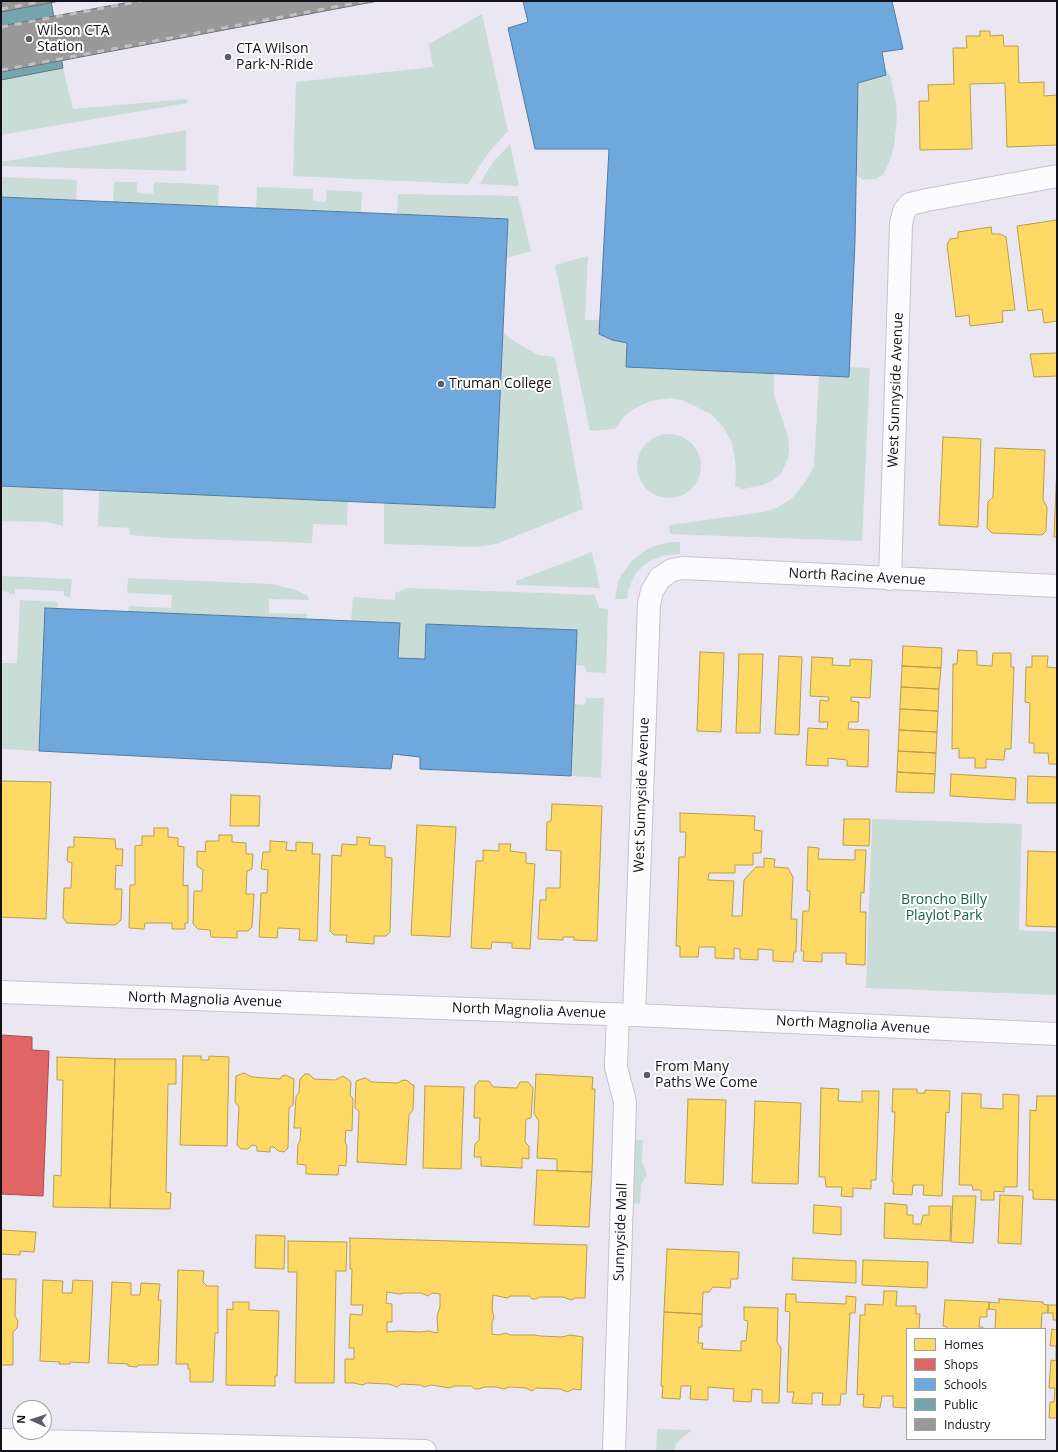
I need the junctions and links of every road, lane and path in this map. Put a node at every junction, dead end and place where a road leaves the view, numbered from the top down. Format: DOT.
graph roads {
  1 [pos="1057,176"];
  2 [pos="660,578"];
  3 [pos="890,579"];
  4 [pos="1057,586"];
  5 [pos="1,992"];
  6 [pos="626,1015"];
  7 [pos="1057,1034"];
  8 [pos="1,1440"];
  9 [pos="425,1451"];
  10 [pos="614,1451"];
  1 -- 3 [label="street, West Sunnyside Avenue"];
  2 -- 3 [label="street, North Racine Avenue"];
  2 -- 6 [label="street, West Sunnyside Avenue"];
  3 -- 4 [label="street, North Racine Avenue"];
  5 -- 6 [label="street, North Magnolia Avenue"];
  6 -- 7 [label="street, North Magnolia Avenue"];
  6 -- 10 [label="street, Sunnyside Mall"];
  8 -- 9 [label="street"];
}
